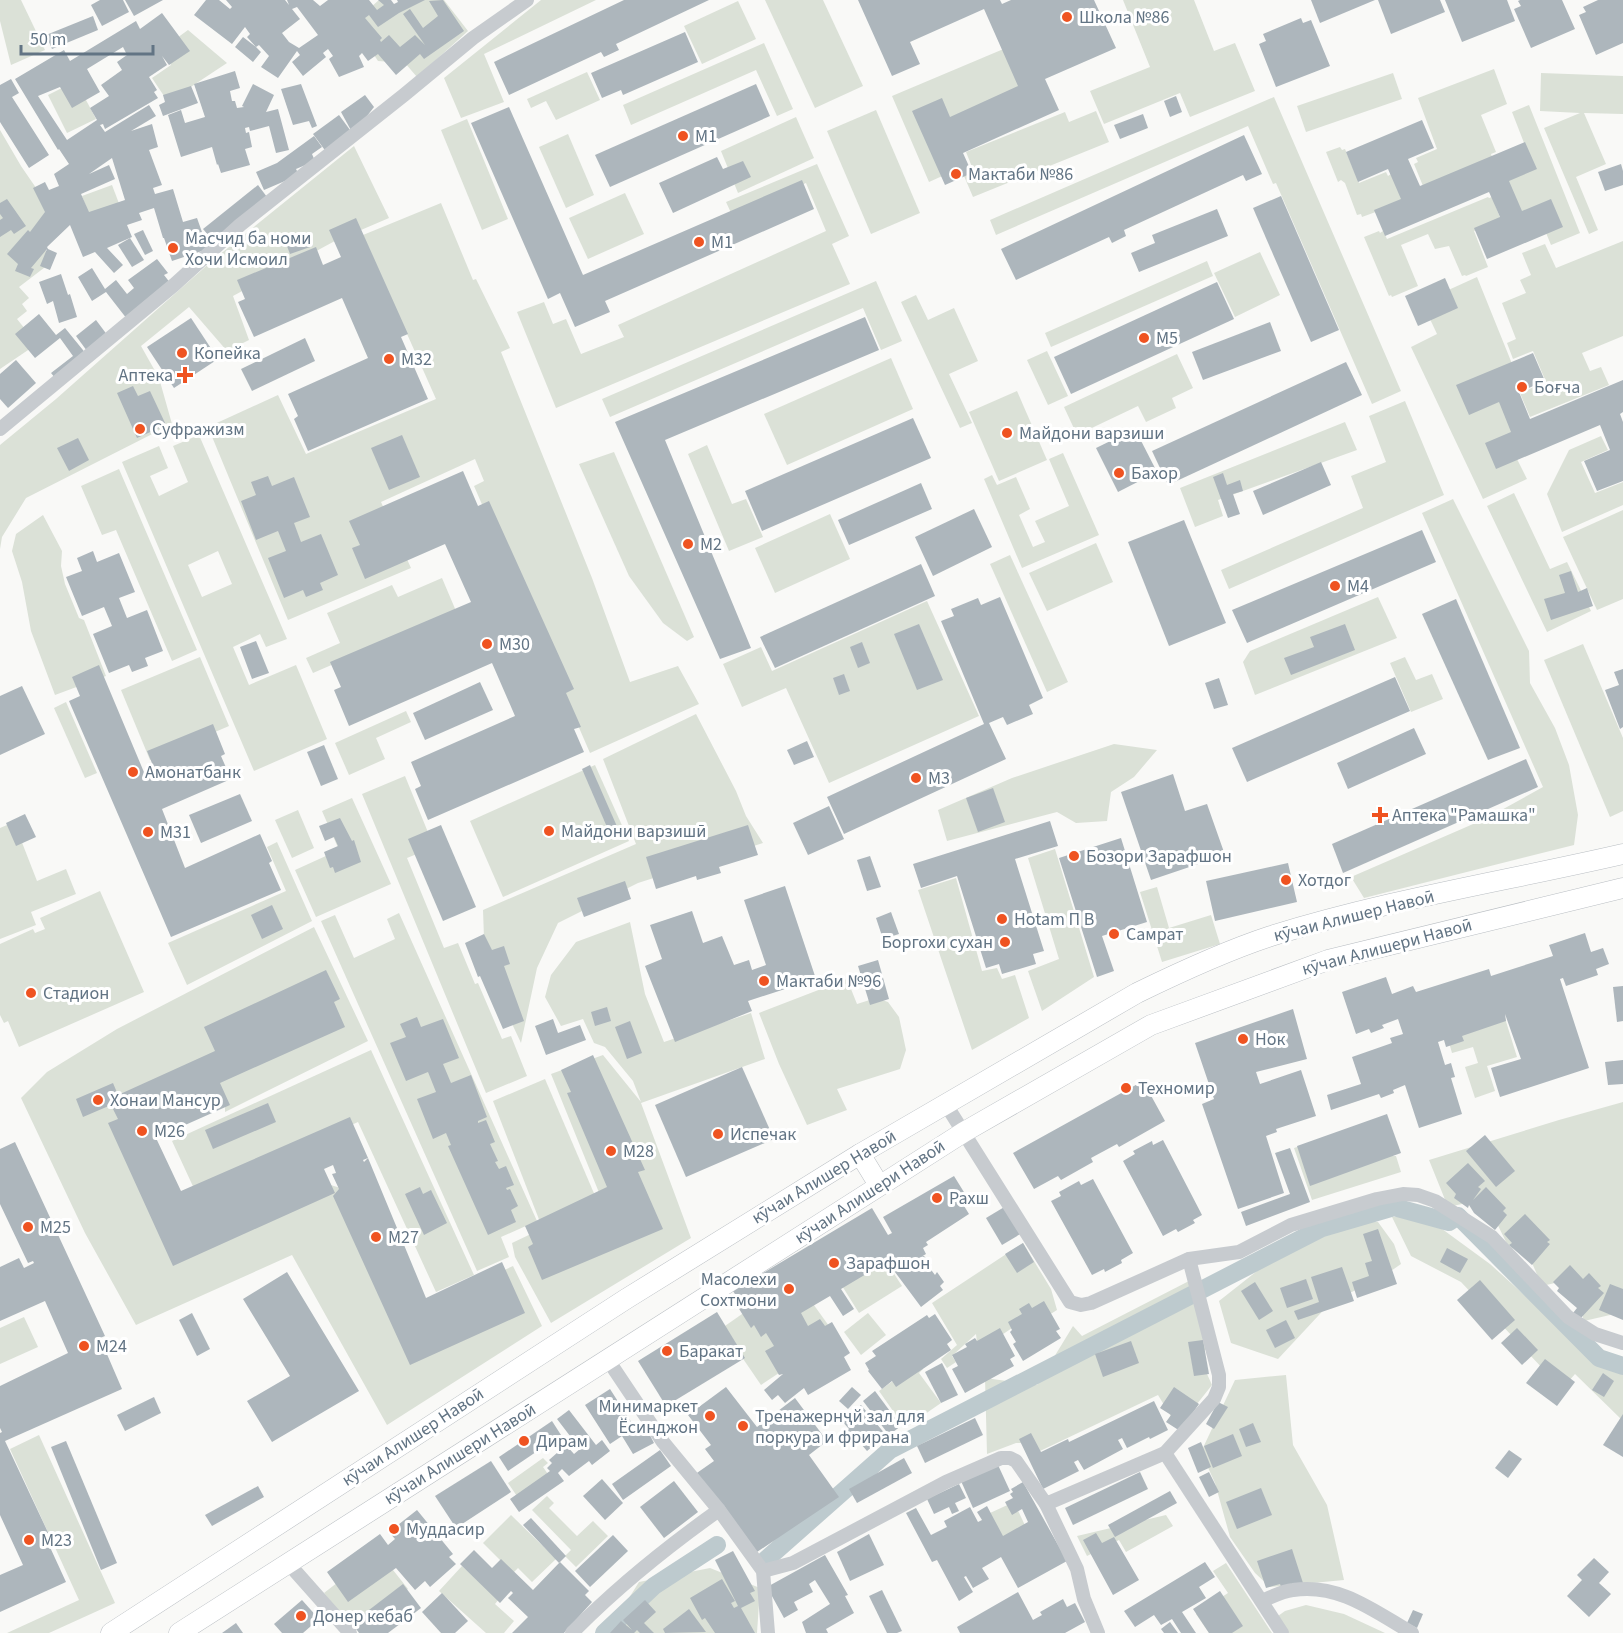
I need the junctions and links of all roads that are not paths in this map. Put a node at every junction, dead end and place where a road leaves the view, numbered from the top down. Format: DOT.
graph roads {
  1 [pos="527,0"];
  2 [pos="0,429"];
  3 [pos="1623,854"];
  4 [pos="1623,888"];
  5 [pos="945,1103"];
  6 [pos="964,1132"];
  7 [pos="860,1154"];
  8 [pos="879,1185"];
  9 [pos="1190,1259"];
  10 [pos="1623,1343"];
  11 [pos="608,1360"];
  12 [pos="1165,1453"];
  13 [pos="1046,1504"];
  14 [pos="719,1510"];
  15 [pos="288,1563"];
  16 [pos="763,1571"];
  17 [pos="1262,1601"];
  18 [pos="111,1633"];
  19 [pos="179,1633"];
  20 [pos="350,1633"];
  21 [pos="572,1633"];
  22 [pos="768,1633"];
  23 [pos="1098,1633"];
  24 [pos="1282,1633"];
  25 [pos="1412,1633"];
  1 -- 2 [label="street"];
  3 -- 5 [label="street, кӯчаи Алишер Навоӣ"];
  4 -- 6 [label="street, кӯчаи Алишери Навоӣ"];
  5 -- 6 [label="street"];
  5 -- 7 [label="street, кӯчаи Алишер Навоӣ"];
  6 -- 8 [label="street, кӯчаи Алишери Навоӣ"];
  6 -- 9 [label="street"];
  7 -- 8 [label="street"];
  7 -- 18 [label="street, кӯчаи Алишер Навоӣ"];
  8 -- 11 [label="street, кӯчаи Алишери Навоӣ"];
  9 -- 10 [label="street"];
  9 -- 12 [label="street"];
  11 -- 14 [label="street"];
  11 -- 15 [label="street, кӯчаи Алишери Навоӣ"];
  12 -- 13 [label="street"];
  12 -- 17 [label="street"];
  13 -- 16 [label="street"];
  13 -- 23 [label="street"];
  14 -- 16 [label="street"];
  14 -- 21 [label="street"];
  15 -- 19 [label="street, кӯчаи Алишери Навоӣ"];
  15 -- 20 [label="street"];
  16 -- 22 [label="street"];
  17 -- 24 [label="street"];
  17 -- 25 [label="street"];
}
